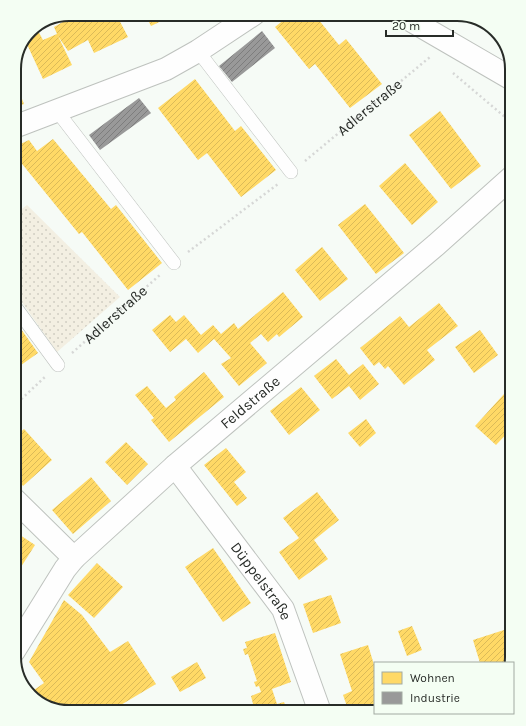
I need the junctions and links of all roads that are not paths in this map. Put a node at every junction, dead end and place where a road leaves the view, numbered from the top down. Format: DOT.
graph roads {
  1 [pos="244,21"];
  2 [pos="412,21"];
  3 [pos="198,52"];
  4 [pos="505,75"];
  5 [pos="57,111"];
  6 [pos="21,124"];
  7 [pos="291,172"];
  8 [pos="505,183"];
  9 [pos="174,263"];
  10 [pos="21,314"];
  11 [pos="58,366"];
  12 [pos="176,466"];
  13 [pos="21,506"];
  14 [pos="74,558"];
  15 [pos="21,640"];
  16 [pos="317,705"];
  1 -- 3 [label="street"];
  2 -- 4 [label="street"];
  3 -- 5 [label="street"];
  3 -- 7 [label="lane"];
  5 -- 6 [label="street"];
  5 -- 9 [label="lane"];
  8 -- 12 [label="street, Feldstraße"];
  10 -- 11 [label="lane"];
  12 -- 14 [label="street, Feldstraße"];
  12 -- 16 [label="street, Düppelstraße"];
  13 -- 14 [label="street"];
  14 -- 15 [label="street, Feldstraße"];
}
